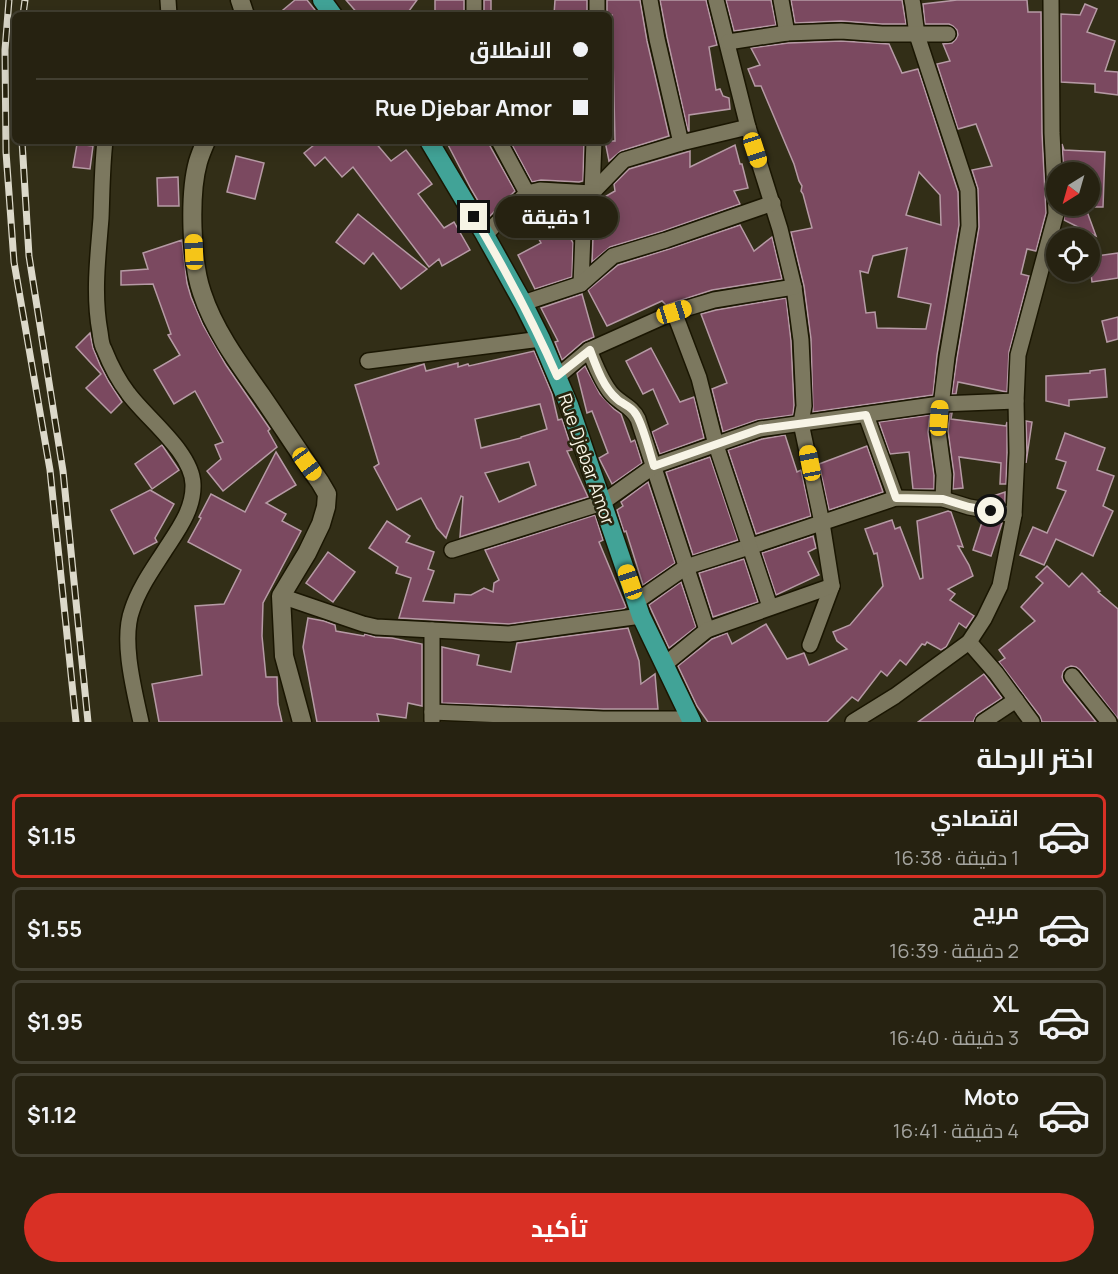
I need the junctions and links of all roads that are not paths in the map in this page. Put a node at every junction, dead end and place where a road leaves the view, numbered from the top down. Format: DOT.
graph roads {
  1 [pos="650,0"];
  2 [pos="717,0"];
  3 [pos="780,0"];
  4 [pos="912,0"];
  5 [pos="1051,0"];
  6 [pos="787,33"];
  7 [pos="948,34"];
  8 [pos="917,35"];
  9 [pos="728,42"];
  10 [pos="748,127"];
  11 [pos="681,143"];
  12 [pos="105,144"];
  13 [pos="205,144"];
  14 [pos="431,144"];
  15 [pos="501,144"];
  16 [pos="594,144"];
  17 [pos="527,193"];
  18 [pos="592,193"];
  19 [pos="772,203"];
  20 [pos="485,235"];
  21 [pos="581,284"];
  22 [pos="794,286"];
  23 [pos="523,303"];
  24 [pos="674,312"];
  25 [pos="541,339"];
  26 [pos="590,350"];
  27 [pos="368,361"];
  28 [pos="557,376"];
  29 [pos="1016,401"];
  30 [pos="940,404"];
  31 [pos="866,415"];
  32 [pos="801,423"];
  33 [pos="716,445"];
  34 [pos="654,466"];
  35 [pos="896,498"];
  36 [pos="943,499"];
  37 [pos="602,503"];
  38 [pos="1014,515"];
  39 [pos="822,523"];
  40 [pos="749,547"];
  41 [pos="452,550"];
  42 [pos="686,567"];
  43 [pos="832,585"];
  44 [pos="281,596"];
  45 [pos="770,607"];
  46 [pos="639,609"];
  47 [pos="432,630"];
  48 [pos="707,630"];
  49 [pos="969,642"];
  50 [pos="810,645"];
  51 [pos="664,665"];
  52 [pos="1072,676"];
  53 [pos="1016,700"];
  54 [pos="432,717"];
  55 [pos="691,721"];
  56 [pos="141,722"];
  57 [pos="302,722"];
  58 [pos="853,722"];
  59 [pos="983,722"];
  60 [pos="1032,722"];
  61 [pos="1109,722"];
  1 -- 11 [label="street"];
  2 -- 9 [label="street"];
  3 -- 6 [label="street"];
  4 -- 8 [label="street"];
  5 -- 29 [label="street"];
  6 -- 8 [label="street"];
  6 -- 9 [label="street"];
  7 -- 8 [label="street"];
  8 -- 30 [label="street"];
  9 -- 10 [label="street"];
  10 -- 11 [label="street"];
  10 -- 19 [label="street"];
  11 -- 18 [label="street"];
  12 -- 56 [label="street"];
  13 -- 44 [label="street"];
  14 -- 20 [label="main road, Rue Djebar Amor"];
  15 -- 17 [label="street"];
  16 -- 18 [label="street"];
  17 -- 18 [label="street"];
  17 -- 20 [label="street"];
  18 -- 21 [label="street"];
  19 -- 21 [label="street"];
  19 -- 22 [label="street"];
  20 -- 23 [label="main road, Rue Djebar Amor"];
  21 -- 23 [label="street"];
  22 -- 24 [label="street"];
  22 -- 32 [label="street"];
  23 -- 25 [label="main road, Rue Djebar Amor"];
  24 -- 26 [label="street"];
  24 -- 33 [label="street"];
  25 -- 27 [label="street"];
  25 -- 28 [label="main road, Rue Djebar Amor"];
  26 -- 28 [label="street"];
  26 -- 34 [label="street"];
  28 -- 37 [label="main road, Rue Djebar Amor"];
  29 -- 30 [label="street"];
  29 -- 38 [label="street"];
  30 -- 31 [label="street"];
  30 -- 36 [label="street"];
  31 -- 32 [label="street"];
  31 -- 35 [label="street"];
  32 -- 33 [label="street"];
  32 -- 39 [label="street"];
  33 -- 34 [label="street"];
  33 -- 40 [label="street"];
  34 -- 37 [label="street"];
  34 -- 42 [label="street"];
  35 -- 36 [label="street"];
  35 -- 39 [label="street"];
  36 -- 38 [label="street"];
  37 -- 41 [label="street"];
  37 -- 46 [label="main road, Rue Djebar Amor"];
  38 -- 49 [label="street"];
  39 -- 40 [label="street"];
  39 -- 43 [label="street"];
  40 -- 42 [label="street"];
  40 -- 45 [label="street"];
  42 -- 46 [label="street"];
  42 -- 48 [label="street"];
  43 -- 45 [label="street"];
  43 -- 50 [label="street"];
  44 -- 47 [label="street"];
  44 -- 57 [label="street"];
  45 -- 48 [label="street"];
  46 -- 47 [label="street"];
  46 -- 51 [label="main road, Rue Djebar Amor"];
  47 -- 54 [label="street"];
  48 -- 51 [label="street"];
  49 -- 53 [label="street"];
  49 -- 58 [label="street"];
  51 -- 55 [label="main road, Rue Djebar Amor"];
  52 -- 61 [label="street"];
  53 -- 59 [label="street"];
  53 -- 60 [label="street"];
  54 -- 55 [label="street"];
}
